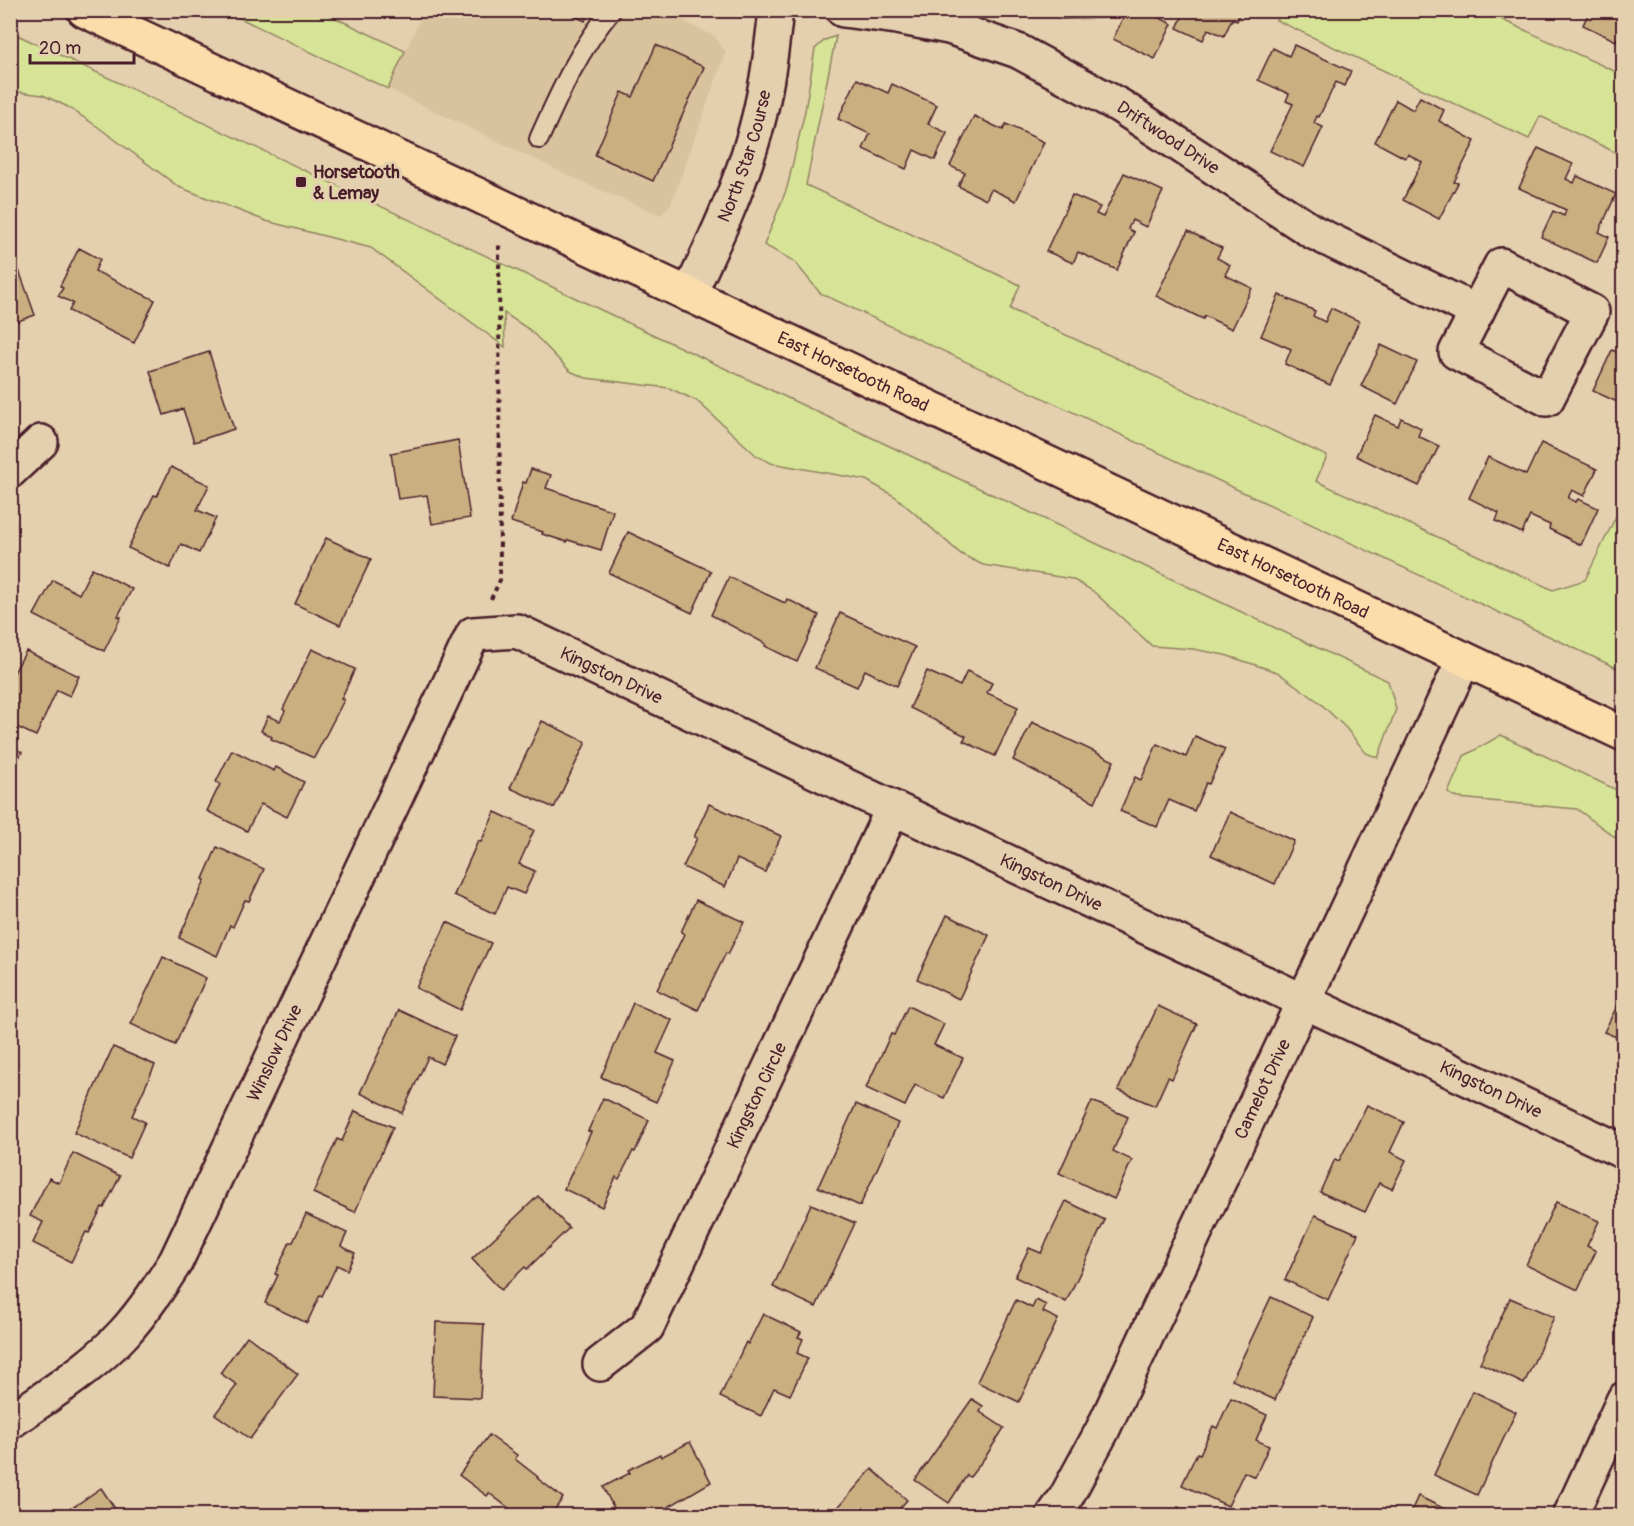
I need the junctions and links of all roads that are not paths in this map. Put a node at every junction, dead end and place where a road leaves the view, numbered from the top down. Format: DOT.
graph roads {
  1 [pos="84,10"];
  2 [pos="612,10"];
  3 [pos="776,10"];
  4 [pos="843,10"];
  5 [pos="539,139"];
  6 [pos="689,295"];
  7 [pos="1477,312"];
  8 [pos="41,442"];
  9 [pos="10,471"];
  10 [pos="472,634"];
  11 [pos="1464,659"];
  12 [pos="1623,734"];
  13 [pos="893,808"];
  14 [pos="1304,1002"];
  15 [pos="1623,1152"];
  16 [pos="600,1364"];
  17 [pos="1623,1399"];
  18 [pos="10,1422"];
  19 [pos="1053,1515"];
  20 [pos="1570,1515"];
  1 -- 6 [label="main road, East Horsetooth Road"];
  2 -- 5 [label="lane"];
  3 -- 6 [label="street, North Star Course"];
  4 -- 7 [label="street, Driftwood Drive"];
  6 -- 11 [label="main road, East Horsetooth Road"];
  8 -- 9 [label="street"];
  10 -- 13 [label="street, Kingston Drive"];
  10 -- 18 [label="street, Winslow Drive"];
  11 -- 12 [label="main road, East Horsetooth Road"];
  11 -- 14 [label="street, Camelot Drive"];
  13 -- 14 [label="street, Kingston Drive"];
  13 -- 16 [label="street, Kingston Circle"];
  14 -- 15 [label="street, Kingston Drive"];
  14 -- 19 [label="street, Camelot Drive"];
  17 -- 20 [label="street"];
}
